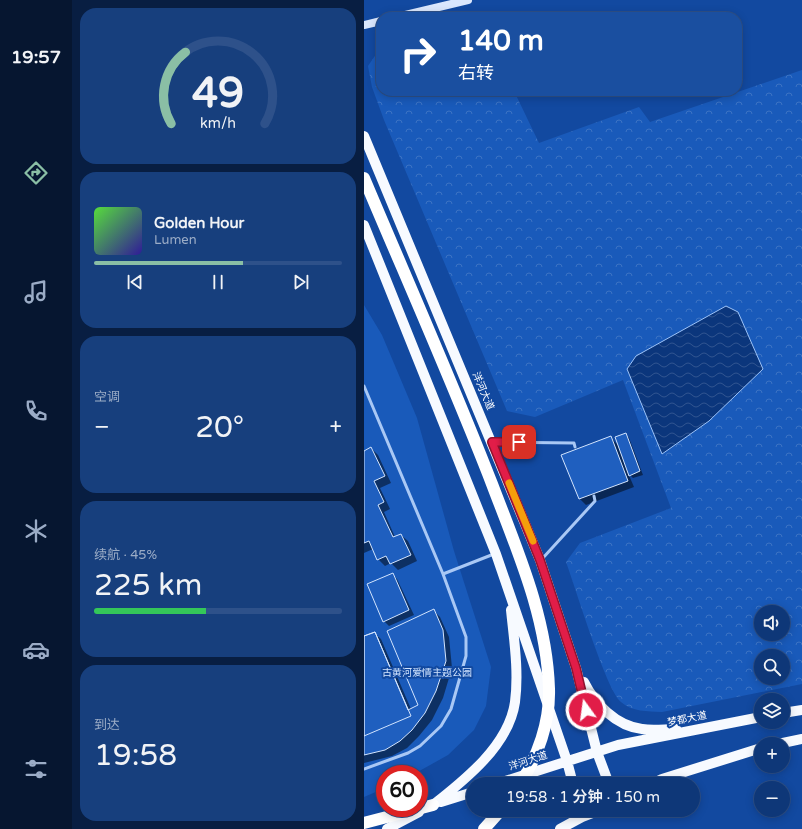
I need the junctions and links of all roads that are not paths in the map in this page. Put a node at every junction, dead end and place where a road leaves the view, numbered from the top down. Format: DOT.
graph roads {
  1 [pos="468,0"];
  2 [pos="418,12"];
  3 [pos="376,22"];
  4 [pos="364,25"];
  5 [pos="364,136"];
  6 [pos="364,178"];
  7 [pos="364,225"];
  8 [pos="364,386"];
  9 [pos="492,442"];
  10 [pos="575,448"];
  11 [pos="594,496"];
  12 [pos="496,554"];
  13 [pos="540,560"];
  14 [pos="443,574"];
  15 [pos="509,592"];
  16 [pos="576,668"];
  17 [pos="802,710"];
  18 [pos="790,712"];
  19 [pos="754,718"];
  20 [pos="702,729"];
  21 [pos="802,739"];
  22 [pos="790,742"];
  23 [pos="618,745"];
  24 [pos="754,750"];
  25 [pos="596,752"];
  26 [pos="567,761"];
  27 [pos="364,769"];
  28 [pos="518,777"];
  29 [pos="524,777"];
  30 [pos="571,777"];
  31 [pos="606,777"];
  32 [pos="665,777"];
  33 [pos="466,794"];
  34 [pos="432,805"];
  35 [pos="495,817"];
  36 [pos="576,817"];
  37 [pos="364,823"];
  38 [pos="387,829"];
  39 [pos="484,829"];
  40 [pos="560,829"];
  1 -- 2 [label="street"];
  3 -- 4 [label="street"];
  5 -- 9 [label="main road, 洋河大道"];
  6 -- 29 [label="highway, bridge"];
  7 -- 12 [label="main road"];
  8 -- 14 [label="lane"];
  9 -- 10 [label="lane"];
  9 -- 13 [label="main road, 洋河大道"];
  11 -- 13 [label="lane"];
  12 -- 14 [label="lane"];
  12 -- 15 [label="main road"];
  13 -- 16 [label="main road, 洋河大道"];
  14 -- 27 [label="lane"];
  15 -- 26 [label="main road"];
  15 -- 34 [label="main road"];
  16 -- 20 [label="main road"];
  16 -- 25 [label="main road, 洋河大道"];
  17 -- 18 [label="main road"];
  19 -- 20 [label="main road, 梦都大道"];
  20 -- 23 [label="main road, 梦都大道"];
  21 -- 22 [label="main road"];
  23 -- 25 [label="main road, 洋河大道"];
  24 -- 32 [label="main road"];
  25 -- 26 [label="main road, 洋河大道"];
  25 -- 31 [label="main road, 洋河大道"];
  26 -- 28 [label="main road, 洋河大道"];
  26 -- 30 [label="main road"];
  33 -- 34 [label="main road"];
  34 -- 37 [label="highway"];
  34 -- 38 [label="main road"];
  35 -- 39 [label="highway"];
  36 -- 40 [label="main road"];
}
